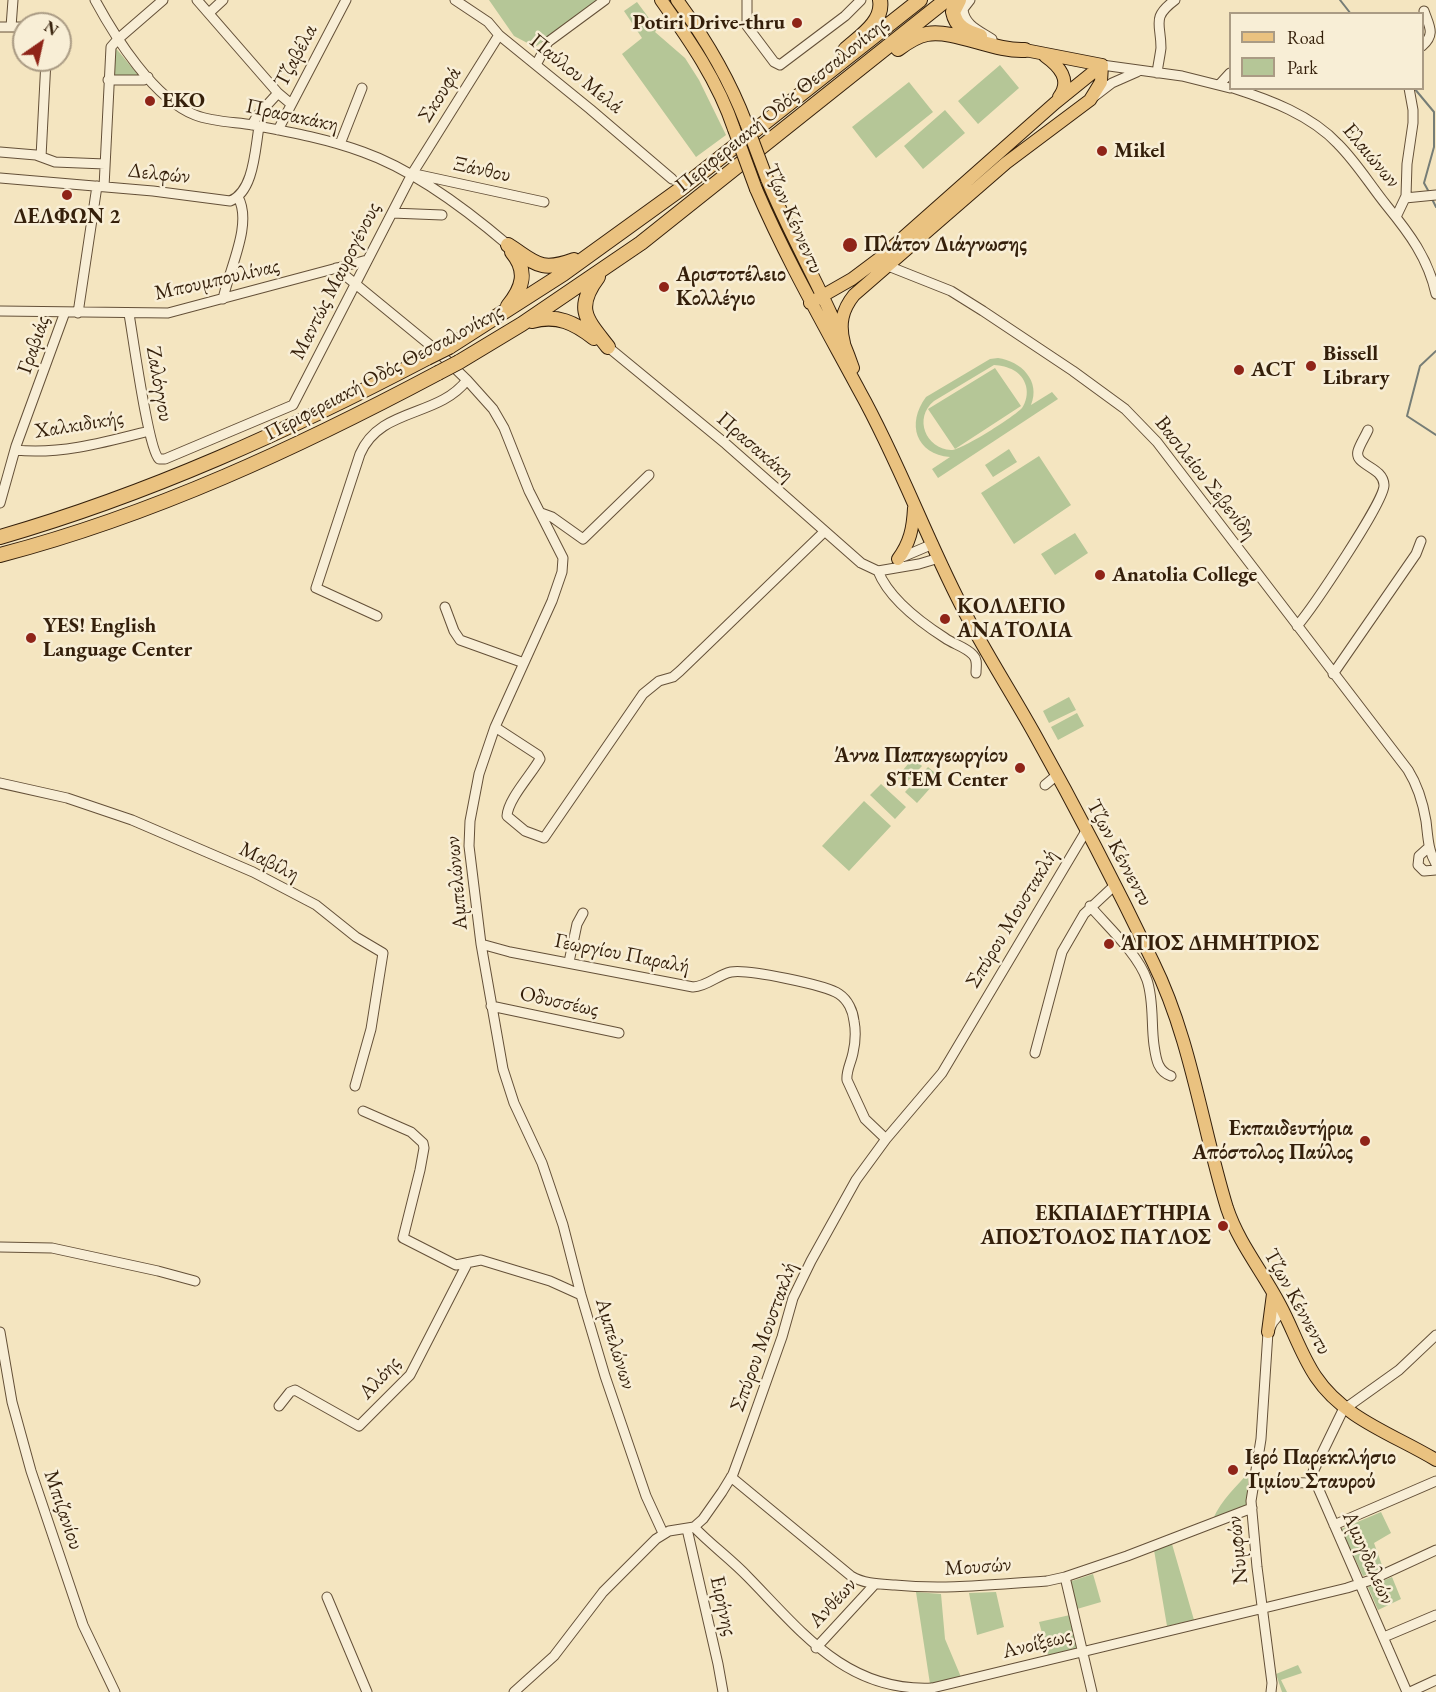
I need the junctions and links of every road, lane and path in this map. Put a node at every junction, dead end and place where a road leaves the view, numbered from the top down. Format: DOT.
graph roads {
  1 [pos="14,0"];
  2 [pos="95,0"];
  3 [pos="164,0"];
  4 [pos="197,0"];
  5 [pos="223,0"];
  6 [pos="346,0"];
  7 [pos="455,0"];
  8 [pos="605,0"];
  9 [pos="661,0"];
  10 [pos="677,0"];
  11 [pos="747,0"];
  12 [pos="861,0"];
  13 [pos="880,0"];
  14 [pos="920,0"];
  15 [pos="946,0"];
  16 [pos="959,0"];
  17 [pos="970,0"];
  18 [pos="1175,0"];
  19 [pos="1424,10"];
  20 [pos="209,13"];
  21 [pos="0,27"];
  22 [pos="11,27"];
  23 [pos="499,35"];
  24 [pos="118,39"];
  25 [pos="992,39"];
  26 [pos="1424,45"];
  27 [pos="1024,50"];
  28 [pos="1044,55"];
  29 [pos="536,65"];
  30 [pos="1102,65"];
  31 [pos="1142,70"];
  32 [pos="45,72"];
  33 [pos="1157,73"];
  34 [pos="1229,75"];
  35 [pos="148,76"];
  36 [pos="108,80"];
  37 [pos="1219,85"];
  38 [pos="1229,87"];
  39 [pos="362,88"];
  40 [pos="1237,90"];
  41 [pos="1409,90"];
  42 [pos="278,93"];
  43 [pos="803,94"];
  44 [pos="1089,100"];
  45 [pos="1055,103"];
  46 [pos="291,104"];
  47 [pos="800,118"];
  48 [pos="256,126"];
  49 [pos="278,130"];
  50 [pos="340,144"];
  51 [pos="0,152"];
  52 [pos="41,157"];
  53 [pos="105,164"];
  54 [pos="412,174"];
  55 [pos="0,178"];
  56 [pos="672,179"];
  57 [pos="100,187"];
  58 [pos="1436,195"];
  59 [pos="238,197"];
  60 [pos="1405,198"];
  61 [pos="544,202"];
  62 [pos="392,213"];
  63 [pos="442,215"];
  64 [pos="1396,217"];
  65 [pos="508,245"];
  66 [pos="595,251"];
  67 [pos="368,260"];
  68 [pos="608,266"];
  69 [pos="888,266"];
  70 [pos="336,268"];
  71 [pos="868,283"];
  72 [pos="355,284"];
  73 [pos="1436,294"];
  74 [pos="223,299"];
  75 [pos="819,305"];
  76 [pos="0,311"];
  77 [pos="65,312"];
  78 [pos="78,313"];
  79 [pos="129,314"];
  80 [pos="494,319"];
  81 [pos="522,324"];
  82 [pos="844,343"];
  83 [pos="608,347"];
  84 [pos="467,380"];
  85 [pos="859,389"];
  86 [pos="1368,430"];
  87 [pos="149,431"];
  88 [pos="15,450"];
  89 [pos="159,459"];
  90 [pos="649,475"];
  91 [pos="0,503"];
  92 [pos="914,503"];
  93 [pos="541,513"];
  94 [pos="824,532"];
  95 [pos="0,537"];
  96 [pos="1421,541"];
  97 [pos="933,544"];
  98 [pos="0,555"];
  99 [pos="939,558"];
  100 [pos="898,559"];
  101 [pos="882,570"];
  102 [pos="445,606"];
  103 [pos="377,615"];
  104 [pos="1297,626"];
  105 [pos="524,663"];
  106 [pos="976,673"];
  107 [pos="1333,674"];
  108 [pos="495,727"];
  109 [pos="1057,775"];
  110 [pos="0,783"];
  111 [pos="1045,785"];
  112 [pos="1086,831"];
  113 [pos="1429,847"];
  114 [pos="1436,864"];
  115 [pos="1436,870"];
  116 [pos="1114,886"];
  117 [pos="1090,906"];
  118 [pos="584,913"];
  119 [pos="481,944"];
  120 [pos="569,962"];
  121 [pos="491,1006"];
  122 [pos="619,1033"];
  123 [pos="1035,1053"];
  124 [pos="1170,1076"];
  125 [pos="355,1086"];
  126 [pos="363,1111"];
  127 [pos="886,1139"];
  128 [pos="0,1248"];
  129 [pos="467,1264"];
  130 [pos="195,1281"];
  131 [pos="1273,1293"];
  132 [pos="581,1295"];
  133 [pos="1285,1316"];
  134 [pos="0,1332"];
  135 [pos="1268,1332"];
  136 [pos="1436,1335"];
  137 [pos="279,1406"];
  138 [pos="1345,1409"];
  139 [pos="1436,1460"];
  140 [pos="731,1477"];
  141 [pos="1436,1481"];
  142 [pos="1254,1482"];
  143 [pos="1314,1483"];
  144 [pos="1252,1508"];
  145 [pos="1334,1525"];
  146 [pos="691,1528"];
  147 [pos="663,1533"];
  148 [pos="1436,1550"];
  149 [pos="1065,1577"];
  150 [pos="875,1584"];
  151 [pos="1360,1584"];
  152 [pos="327,1597"];
  153 [pos="1263,1608"];
  154 [pos="1436,1615"];
  155 [pos="1384,1637"];
  156 [pos="816,1648"];
  157 [pos="1082,1651"];
  158 [pos="1436,1680"];
  159 [pos="918,1691"];
  160 [pos="115,1692"];
  161 [pos="367,1692"];
  162 [pos="514,1692"];
  163 [pos="723,1692"];
  164 [pos="1092,1692"];
  165 [pos="1271,1692"];
  166 [pos="1409,1692"];
  1 -- 22 [label="street"];
  2 -- 24 [label="street, Πρασακάκη"];
  3 -- 24 [label="street"];
  4 -- 20 [label="street"];
  5 -- 20 [label="street"];
  6 -- 46 [label="street, Τζαβέλα"];
  7 -- 23 [label="street, Παύλου Μελά"];
  8 -- 29 [label="street"];
  9 -- 75 [label="main road, Τζων Κέννεντυ, bridge"];
  10 -- 75 [label="main road, Τζων Κέννεντυ, bridge"];
  11 -- 12 [label="street"];
  13 -- 43 [label="highway"];
  14 -- 43 [label="highway, Περιφερειακή Οδός Θεσσαλονίκης"];
  15 -- 47 [label="highway, Περιφερειακή Οδός Θεσσαλονίκης"];
  16 -- 25 [label="highway"];
  17 -- 25 [label="street"];
  18 -- 33 [label="street"];
  19 -- 26 [label="street"];
  20 -- 42 [label="street"];
  21 -- 22 [label="street"];
  23 -- 29 [label="street, Παύλου Μελά"];
  23 -- 54 [label="street, Σκουφά"];
  24 -- 35 [label="street, Πρασακάκη"];
  24 -- 36 [label="street, Γραβιάς"];
  25 -- 27 [label="highway"];
  27 -- 28 [label="main road, Ελαιώνων"];
  27 -- 47 [label="highway"];
  28 -- 30 [label="main road, Ελαιώνων"];
  28 -- 45 [label="main road"];
  29 -- 56 [label="street, Παύλου Μελά"];
  30 -- 31 [label="street, Ελαιώνων"];
  30 -- 44 [label="main road"];
  30 -- 45 [label="main road"];
  31 -- 33 [label="street, Ελαιώνων"];
  31 -- 44 [label="street"];
  32 -- 52 [label="street"];
  33 -- 37 [label="street, Ελαιώνων"];
  34 -- 37 [label="street"];
  35 -- 36 [label="street"];
  35 -- 48 [label="street, Πρασακάκη"];
  36 -- 53 [label="street, Γραβιάς"];
  37 -- 38 [label="street, Ελαιώνων"];
  39 -- 50 [label="street"];
  40 -- 64 [label="street, Ελαιώνων"];
  41 -- 60 [label="street"];
  42 -- 46 [label="street"];
  42 -- 48 [label="street"];
  43 -- 66 [label="highway, Περιφερειακή Οδός Θεσσαλονίκης"];
  44 -- 69 [label="main road"];
  45 -- 75 [label="main road"];
  46 -- 49 [label="street, Τζαβέλα"];
  47 -- 68 [label="highway, Περιφερειακή Οδός Θεσσαλονίκης"];
  48 -- 49 [label="street, Πρασακάκη"];
  48 -- 59 [label="street"];
  49 -- 50 [label="street, Πρασακάκη"];
  50 -- 54 [label="street, Πρασακάκη"];
  51 -- 52 [label="street"];
  52 -- 53 [label="street"];
  53 -- 57 [label="street, Γραβιάς"];
  54 -- 61 [label="street, Ξάνθου"];
  54 -- 62 [label="street, Μαντώς Μαυρογένους"];
  54 -- 65 [label="street, Πρασακάκη"];
  55 -- 57 [label="street, Δελφών"];
  57 -- 59 [label="street, Δελφών"];
  57 -- 78 [label="street, Γραβιάς"];
  58 -- 60 [label="street"];
  59 -- 74 [label="street"];
  60 -- 64 [label="street"];
  62 -- 63 [label="street"];
  62 -- 67 [label="street, Μαντώς Μαυρογένους"];
  64 -- 73 [label="street, Ελαιώνων"];
  65 -- 66 [label="highway"];
  65 -- 80 [label="highway"];
  66 -- 80 [label="highway, Περιφερειακή Οδός Θεσσαλονίκης"];
  67 -- 70 [label="street, Μπουμπουλίνας"];
  67 -- 72 [label="street, Μαντώς Μαυρογένους"];
  68 -- 81 [label="highway, Περιφερειακή Οδός Θεσσαλονίκης"];
  68 -- 83 [label="highway"];
  69 -- 71 [label="main road"];
  69 -- 104 [label="street, Βασιλείου Σεβενίδη"];
  70 -- 72 [label="street, Αμπελώνων"];
  70 -- 74 [label="street, Μπουμπουλίνας"];
  71 -- 75 [label="main road"];
  71 -- 82 [label="main road"];
  72 -- 84 [label="street, Αμπελώνων"];
  72 -- 89 [label="street, Μαντώς Μαυρογένους"];
  74 -- 79 [label="street, Μπουμπουλίνας"];
  75 -- 82 [label="main road, Τζων Κέννεντυ"];
  75 -- 85 [label="main road, Τζων Κέννεντυ"];
  76 -- 77 [label="street, Μπουμπουλίνας"];
  77 -- 78 [label="street, Μπουμπουλίνας"];
  77 -- 88 [label="street, Γραβιάς"];
  78 -- 79 [label="street, Μπουμπουλίνας"];
  79 -- 87 [label="street, Ζαλόγγου"];
  80 -- 95 [label="highway, Περιφερειακή Οδός Θεσσαλονίκης, bridge"];
  81 -- 83 [label="highway"];
  81 -- 98 [label="highway, Περιφερειακή Οδός Θεσσαλονίκης, bridge"];
  82 -- 85 [label="main road, Τζων Κέννεντυ"];
  83 -- 94 [label="street, Πρασακάκη"];
  84 -- 93 [label="street, Αμπελώνων"];
  84 -- 103 [label="street"];
  85 -- 92 [label="main road, Τζων Κέννεντυ"];
  86 -- 104 [label="street"];
  87 -- 88 [label="street, Χαλκιδικής"];
  87 -- 89 [label="street, Ζαλόγγου"];
  88 -- 91 [label="street, Γραβιάς"];
  90 -- 93 [label="street"];
  92 -- 97 [label="main road, Τζων Κέννεντυ"];
  92 -- 100 [label="main road"];
  93 -- 105 [label="street, Αμπελώνων"];
  94 -- 101 [label="street, Πρασακάκη"];
  94 -- 108 [label="street"];
  96 -- 107 [label="street"];
  97 -- 99 [label="main road, Τζων Κέννεντυ"];
  97 -- 100 [label="street"];
  99 -- 101 [label="street"];
  99 -- 109 [label="main road, Τζων Κέννεντυ"];
  100 -- 101 [label="street"];
  101 -- 106 [label="street, Πρασακάκη"];
  102 -- 105 [label="street"];
  104 -- 107 [label="street, Βασιλείου Σεβενίδη"];
  105 -- 108 [label="street, Αμπελώνων"];
  107 -- 113 [label="street, Βασιλείου Σεβενίδη"];
  108 -- 119 [label="street, Αμπελώνων"];
  109 -- 111 [label="street"];
  109 -- 112 [label="main road, Τζων Κέννεντυ"];
  110 -- 125 [label="street, Μαβίλη"];
  112 -- 116 [label="main road, Τζων Κέννεντυ"];
  112 -- 127 [label="street, Σπύρου Μουστακλή"];
  113 -- 114 [label="street, Βασιλείου Σεβενίδη"];
  113 -- 115 [label="street"];
  116 -- 117 [label="street"];
  116 -- 131 [label="main road, Τζων Κέννεντυ"];
  117 -- 123 [label="street"];
  117 -- 124 [label="street"];
  118 -- 120 [label="street"];
  119 -- 120 [label="street, Γεωργίου Παραλή"];
  119 -- 121 [label="street, Αμπελώνων"];
  120 -- 127 [label="street, Γεωργίου Παραλή"];
  121 -- 122 [label="street, Οδυσσέως"];
  121 -- 132 [label="street, Αμπελώνων"];
  126 -- 129 [label="street"];
  127 -- 140 [label="street, Σπύρου Μουστακλή"];
  128 -- 130 [label="street"];
  129 -- 132 [label="street"];
  129 -- 137 [label="street, Αλόης"];
  131 -- 133 [label="main road, Τζων Κέννεντυ"];
  131 -- 135 [label="main road"];
  132 -- 147 [label="street, Αμπελώνων"];
  133 -- 135 [label="street"];
  133 -- 138 [label="main road, Τζων Κέννεντυ"];
  134 -- 160 [label="street, Μπιζανίου"];
  135 -- 142 [label="street, Νυμφών"];
  136 -- 138 [label="street"];
  138 -- 139 [label="main road, Τζων Κέννεντυ"];
  138 -- 143 [label="street"];
  140 -- 146 [label="street, Σπύρου Μουστακλή"];
  140 -- 150 [label="street, Μουσών"];
  141 -- 145 [label="street"];
  142 -- 143 [label="street"];
  142 -- 144 [label="street, Νυμφών"];
  143 -- 145 [label="street, Αμυγδαλεών"];
  144 -- 149 [label="street, Μουσών"];
  144 -- 153 [label="street, Νυμφών"];
  145 -- 151 [label="street, Αμυγδαλεών"];
  146 -- 147 [label="street"];
  146 -- 156 [label="street, Ανοίξεως"];
  146 -- 163 [label="street, Ειρήνης"];
  147 -- 162 [label="street"];
  148 -- 151 [label="street, Ανοίξεως"];
  149 -- 150 [label="street, Μουσών"];
  149 -- 157 [label="street"];
  150 -- 156 [label="street, Ανθέων"];
  151 -- 153 [label="street, Ανοίξεως"];
  151 -- 155 [label="street, Αμυγδαλεών"];
  152 -- 161 [label="street"];
  153 -- 157 [label="street, Ανοίξεως"];
  153 -- 165 [label="street, Νυμφών"];
  154 -- 155 [label="street"];
  155 -- 166 [label="street, Αμυγδαλεών"];
  156 -- 159 [label="street, Ανοίξεως"];
  157 -- 159 [label="street, Ανοίξεως"];
  157 -- 164 [label="street"];
  158 -- 166 [label="street"];
}
